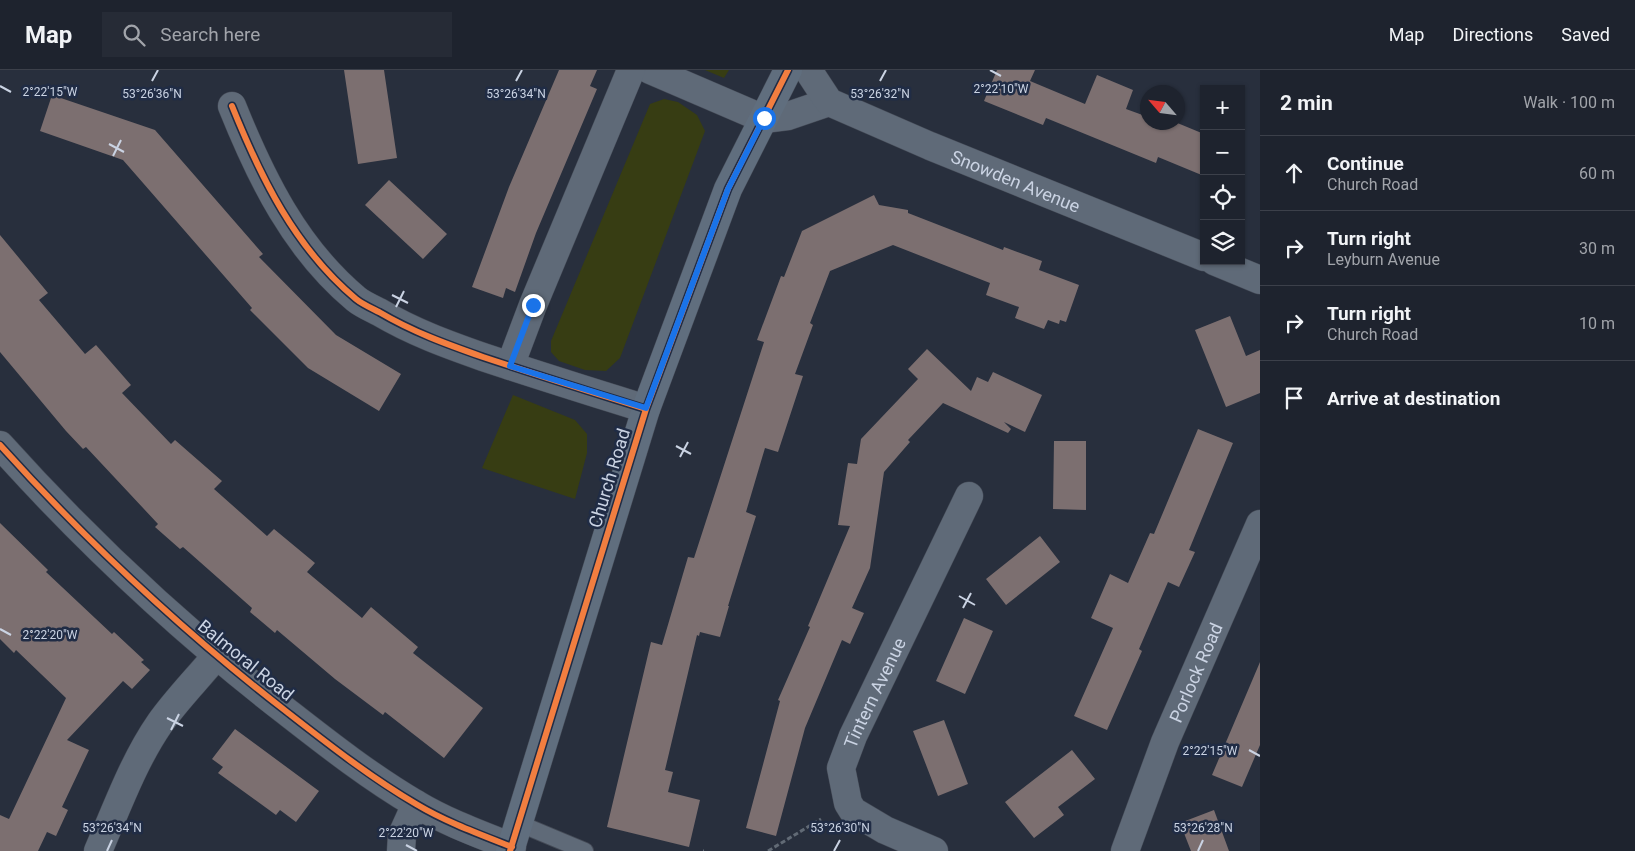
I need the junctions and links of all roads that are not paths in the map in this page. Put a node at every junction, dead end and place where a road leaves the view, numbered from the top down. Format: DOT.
graph roads {
  1 [pos="631,70"];
  2 [pos="650,70"];
  3 [pos="788,70"];
  4 [pos="808,70"];
  5 [pos="829,102"];
  6 [pos="232,106"];
  7 [pos="764,118"];
  8 [pos="1200,255"];
  9 [pos="1224,265"];
  10 [pos="1260,280"];
  11 [pos="510,366"];
  12 [pos="646,408"];
  13 [pos="0,445"];
  14 [pos="969,496"];
  15 [pos="1259,530"];
  16 [pos="216,656"];
  17 [pos="416,804"];
  18 [pos="513,840"];
  19 [pos="98,851"];
  20 [pos="401,851"];
  21 [pos="585,851"];
  22 [pos="934,851"];
  23 [pos="1125,851"];
  1 -- 11 [label="street"];
  2 -- 7 [label="street"];
  3 -- 7 [label="main road, Church Road"];
  4 -- 5 [label="street"];
  5 -- 7 [label="street"];
  5 -- 8 [label="street, Snowden Avenue"];
  6 -- 11 [label="street"];
  7 -- 12 [label="main road, Church Road"];
  9 -- 10 [label="street"];
  11 -- 12 [label="street"];
  12 -- 18 [label="main road, Church Road"];
  13 -- 16 [label="street, Balmoral Road"];
  14 -- 22 [label="street, Tintern Avenue"];
  15 -- 23 [label="street, Porlock Road"];
  16 -- 17 [label="street, Balmoral Road"];
  16 -- 19 [label="street"];
  17 -- 18 [label="street, Balmoral Road"];
  17 -- 20 [label="street"];
  18 -- 21 [label="lane"];
}
